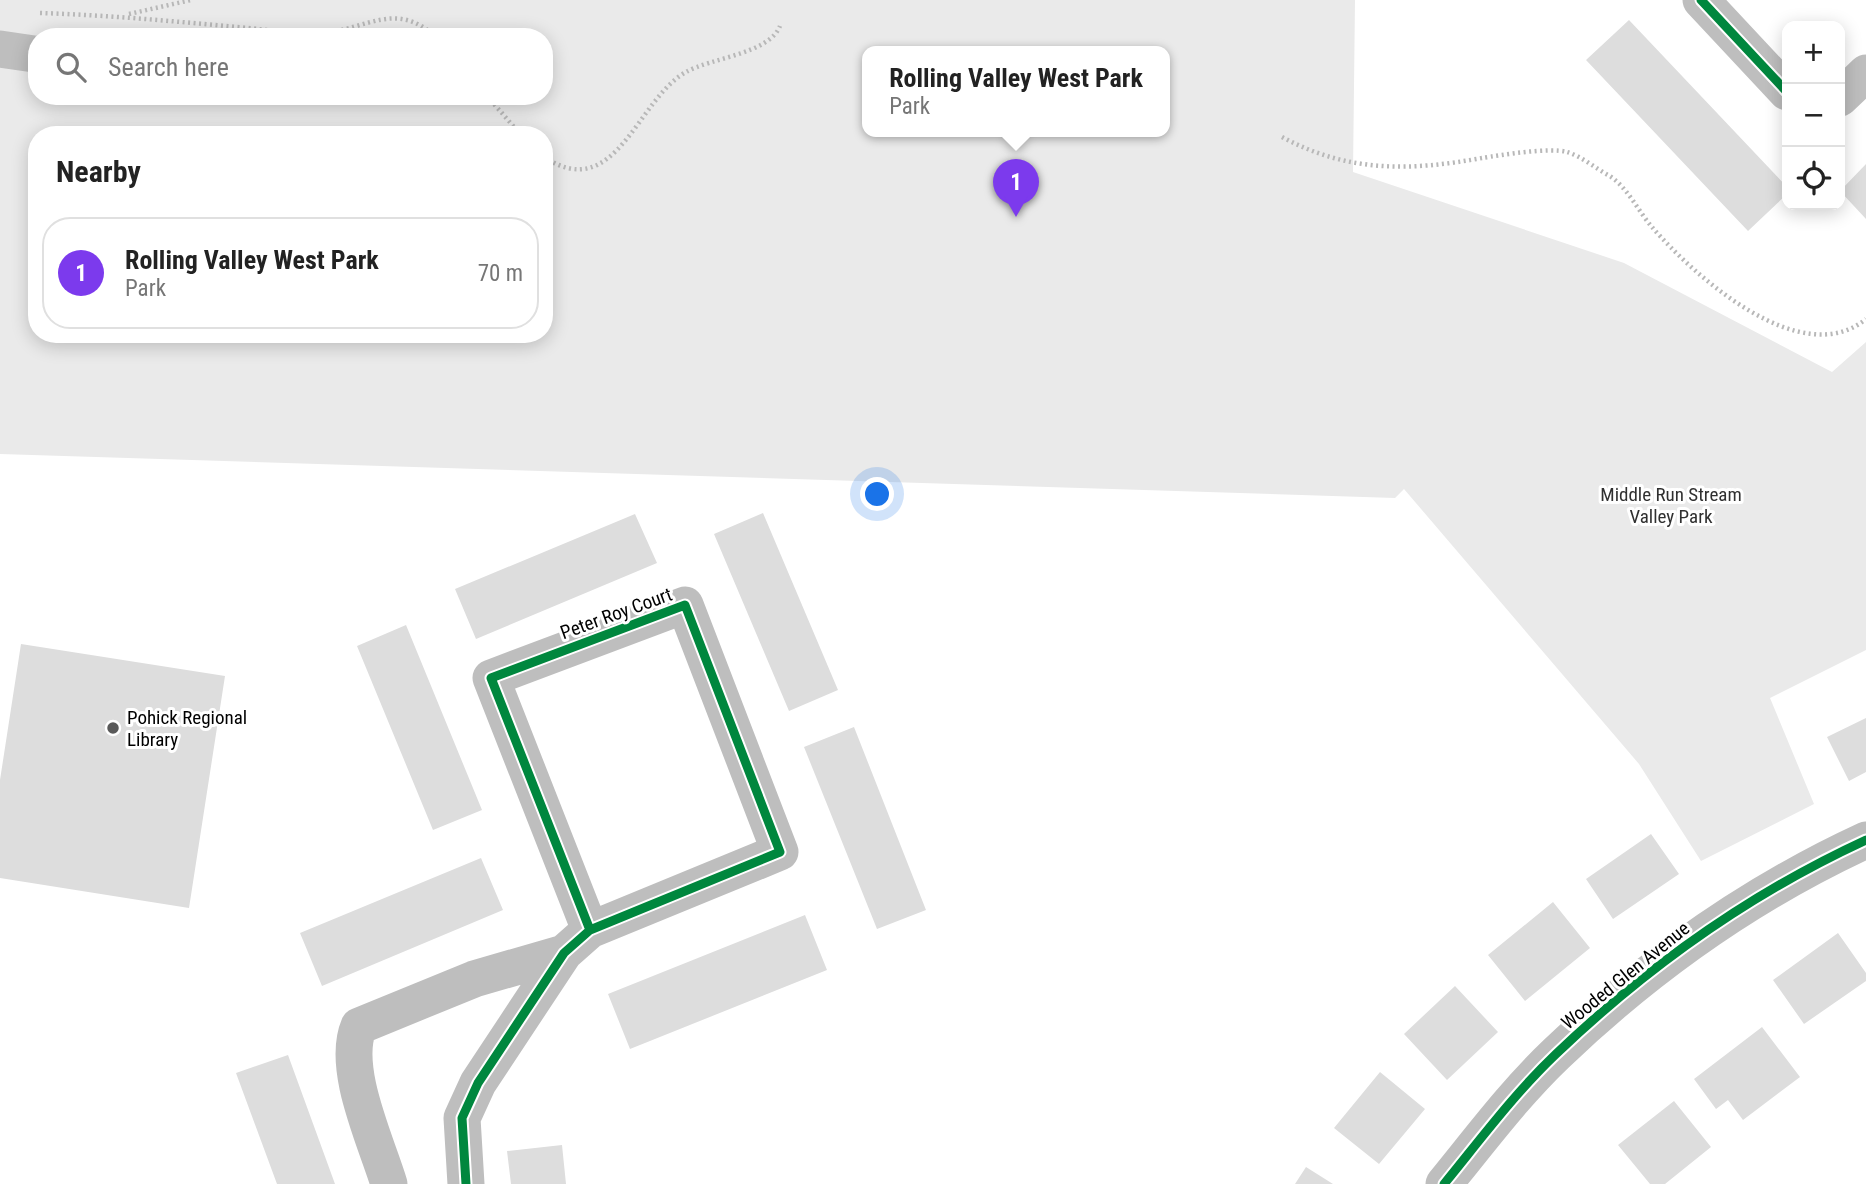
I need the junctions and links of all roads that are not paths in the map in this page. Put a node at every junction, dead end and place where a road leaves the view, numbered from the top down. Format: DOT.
graph roads {
  1 [pos="1701,0"];
  2 [pos="1866,73"];
  3 [pos="1782,87"];
  4 [pos="1845,94"];
  5 [pos="1866,840"];
  6 [pos="577,941"];
  7 [pos="389,1184"];
  8 [pos="466,1184"];
  9 [pos="1444,1184"];
  1 -- 3 [label="street"];
  2 -- 4 [label="street"];
  5 -- 9 [label="street, Wooded Glen Avenue"];
  6 -- 6 [label="street, Peter Roy Court"];
  6 -- 7 [label="street, Peter Roy Court"];
  6 -- 8 [label="street"];
}
